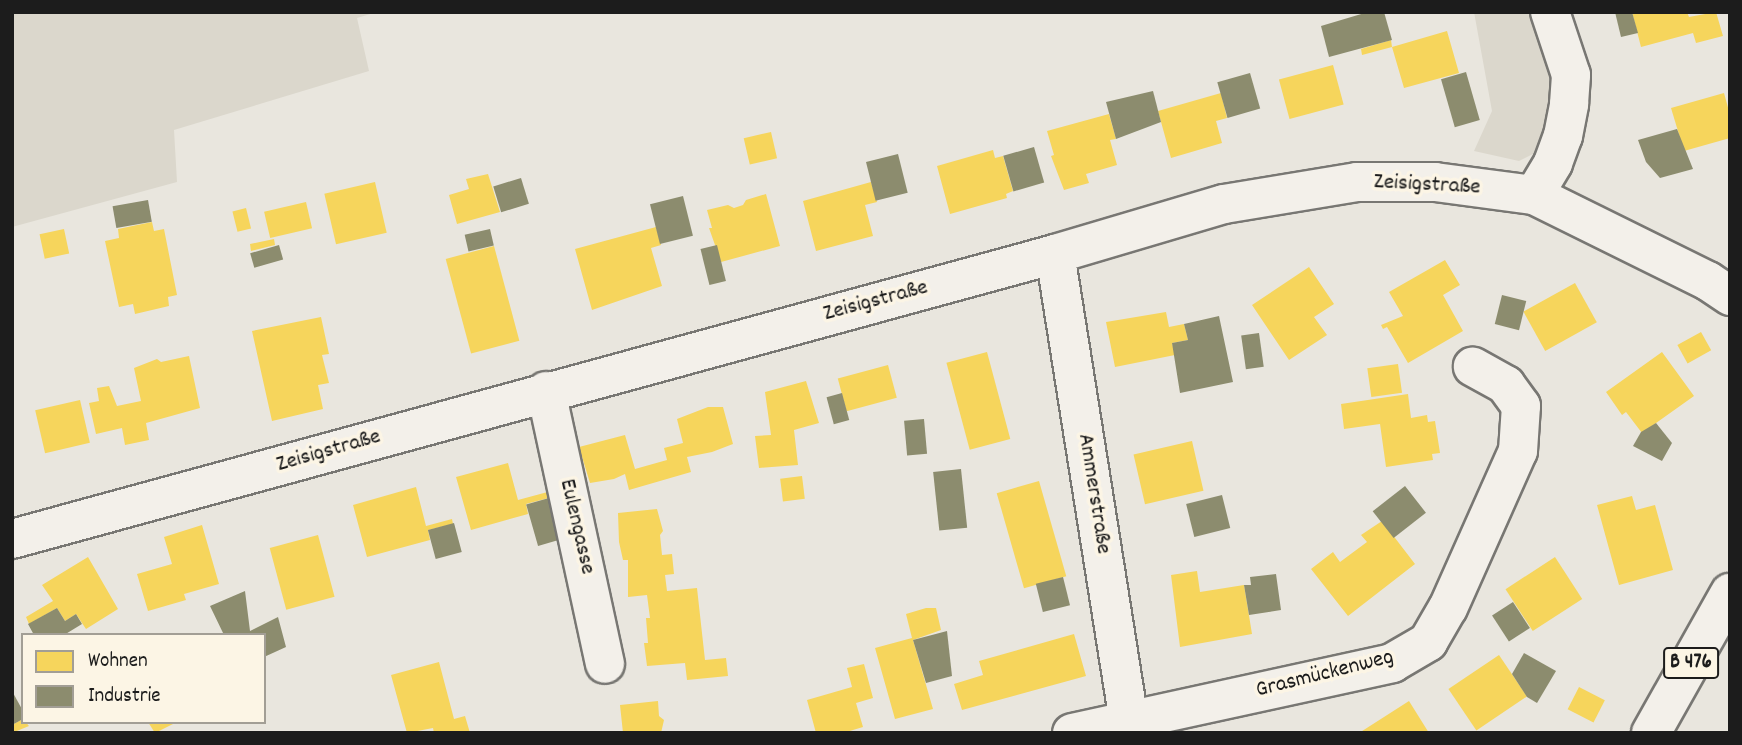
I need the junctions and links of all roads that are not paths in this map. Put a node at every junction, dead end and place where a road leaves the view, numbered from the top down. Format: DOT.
graph roads {
  1 [pos="1550,12"];
  2 [pos="1534,195"];
  3 [pos="1055,254"];
  4 [pos="1730,296"];
  5 [pos="1472,367"];
  6 [pos="546,391"];
  7 [pos="12,539"];
  8 [pos="1730,593"];
  9 [pos="605,664"];
  10 [pos="1130,725"];
  11 [pos="1072,733"];
  12 [pos="1651,733"];
  1 -- 2 [label="street"];
  2 -- 3 [label="street, Zeisigstraße"];
  2 -- 4 [label="street, Zeisigstraße"];
  3 -- 6 [label="street, Zeisigstraße"];
  3 -- 10 [label="street, Ammerstraße"];
  5 -- 10 [label="street, Grasmückenweg"];
  6 -- 7 [label="street, Zeisigstraße"];
  6 -- 9 [label="street, Eulengasse"];
  8 -- 12 [label="street, B 476"];
  10 -- 11 [label="street, Grasmückenweg"];
}
